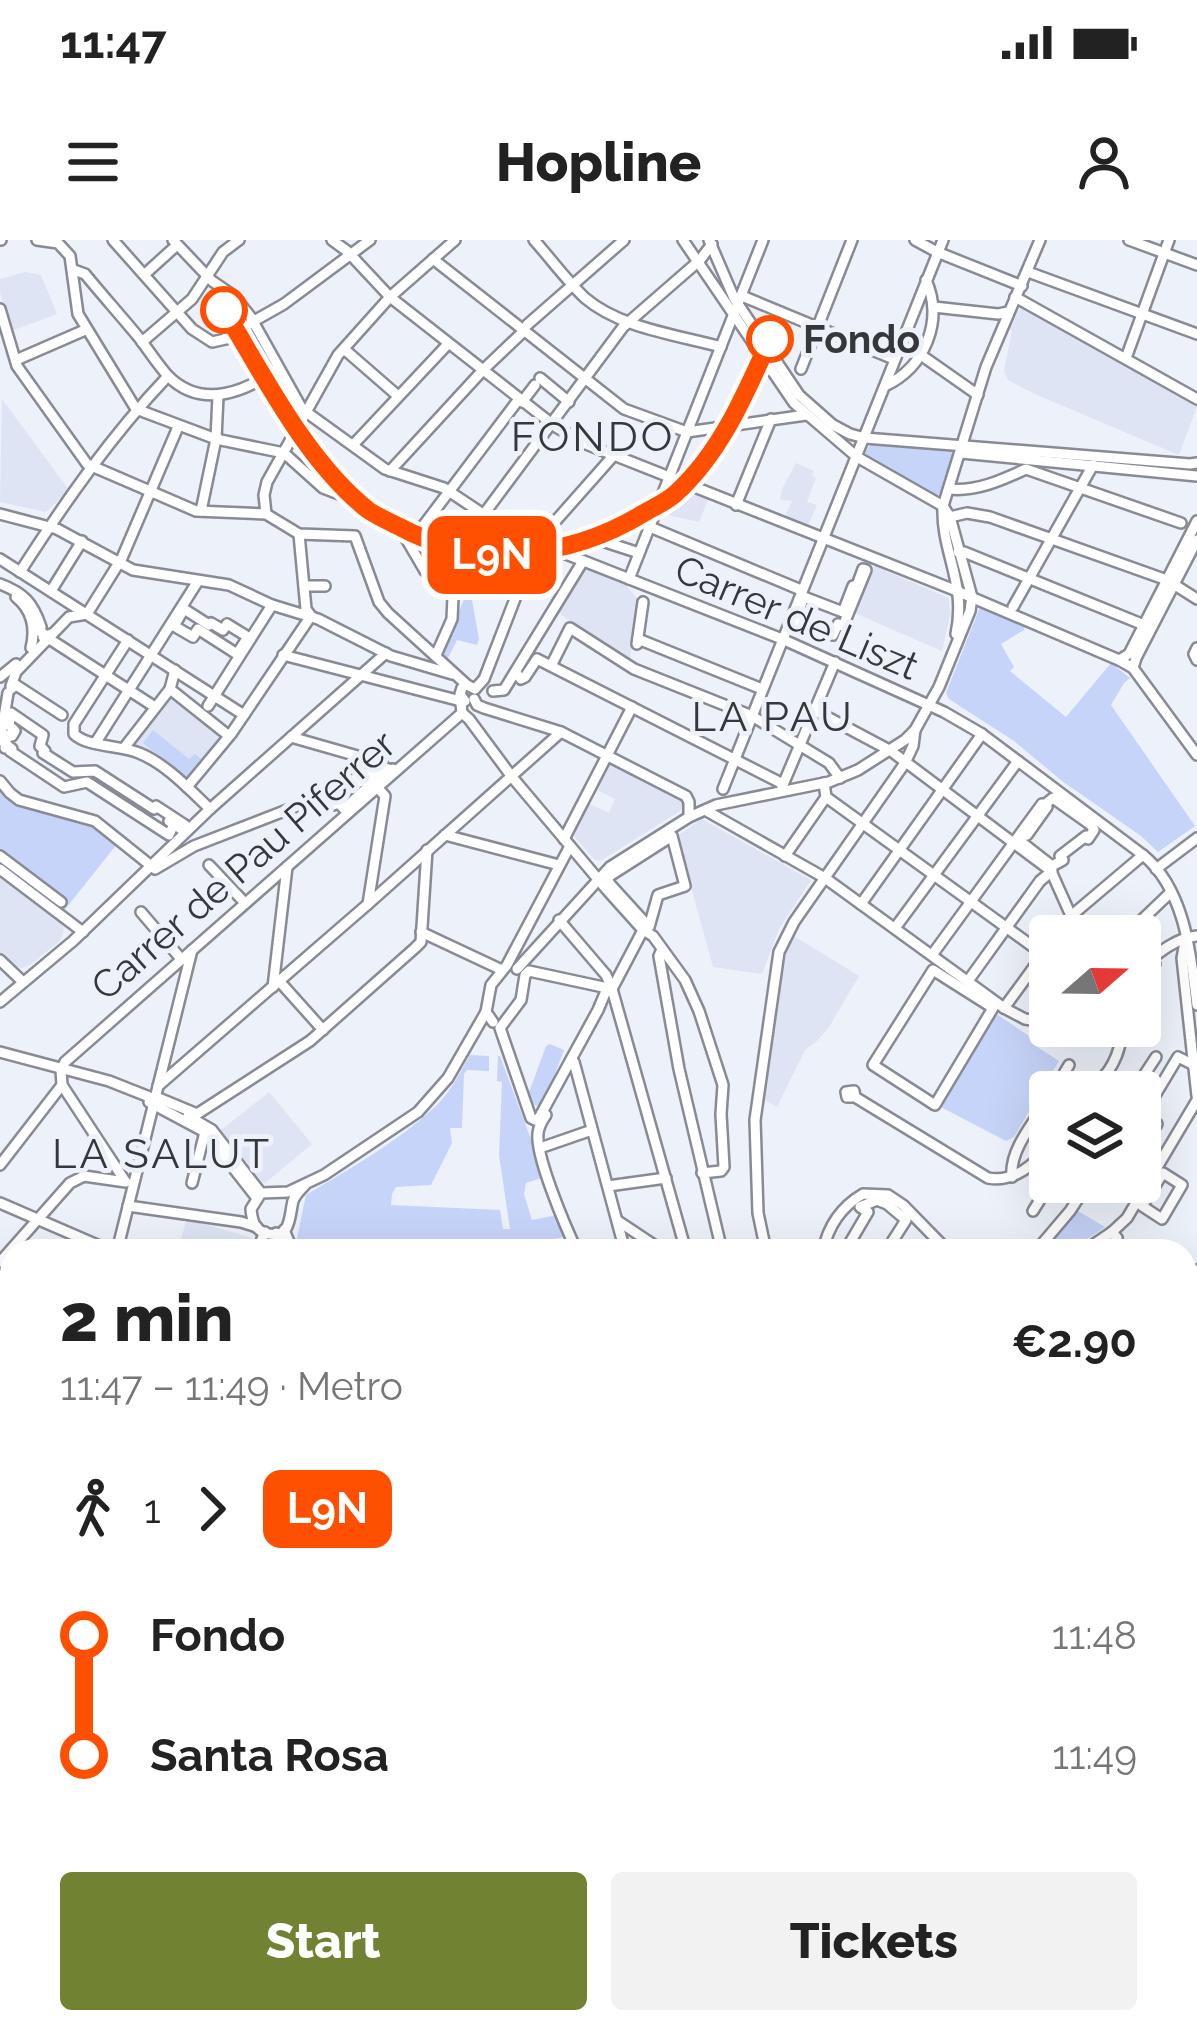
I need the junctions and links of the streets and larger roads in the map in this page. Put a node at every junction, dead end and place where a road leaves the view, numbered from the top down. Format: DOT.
graph roads {
  1 [pos="37,240"];
  2 [pos="113,240"];
  3 [pos="238,240"];
  4 [pos="332,240"];
  5 [pos="370,240"];
  6 [pos="455,240"];
  7 [pos="534,240"];
  8 [pos="624,240"];
  9 [pos="683,240"];
  10 [pos="764,240"];
  11 [pos="852,240"];
  12 [pos="915,240"];
  13 [pos="943,240"];
  14 [pos="1040,240"];
  15 [pos="1129,240"];
  16 [pos="1169,240"];
  17 [pos="175,242"];
  18 [pos="711,242"];
  19 [pos="356,249"];
  20 [pos="937,252"];
  21 [pos="1164,253"];
  22 [pos="433,260"];
  23 [pos="697,262"];
  24 [pos="1197,265"];
  25 [pos="74,270"];
  26 [pos="1028,272"];
  27 [pos="145,274"];
  28 [pos="206,276"];
  29 [pos="926,280"];
  30 [pos="574,284"];
  31 [pos="1022,286"];
  32 [pos="390,297"];
  33 [pos="1015,297"];
  34 [pos="738,304"];
  35 [pos="934,307"];
  36 [pos="0,308"];
  37 [pos="179,312"];
  38 [pos="1008,312"];
  39 [pos="1142,314"];
  40 [pos="254,321"];
  41 [pos="629,321"];
  42 [pos="529,324"];
  43 [pos="817,327"];
  44 [pos="85,330"];
  45 [pos="1197,334"];
  46 [pos="142,342"];
  47 [pos="448,344"];
  48 [pos="721,346"];
  49 [pos="344,349"];
  50 [pos="921,355"];
  51 [pos="557,356"];
  52 [pos="1126,358"];
  53 [pos="895,359"];
  54 [pos="16,360"];
  55 [pos="278,368"];
  56 [pos="801,368"];
  57 [pos="483,370"];
  58 [pos="168,376"];
  59 [pos="540,378"];
  60 [pos="584,378"];
  61 [pos="791,386"];
  62 [pos="885,386"];
  63 [pos="978,395"];
  64 [pos="218,396"];
  65 [pos="398,397"];
  66 [pos="1197,399"];
  67 [pos="520,400"];
  68 [pos="569,402"];
  69 [pos="136,409"];
  70 [pos="307,412"];
  71 [pos="806,415"];
  72 [pos="771,418"];
  73 [pos="551,424"];
  74 [pos="178,427"];
  75 [pos="687,431"];
  76 [pos="865,438"];
  77 [pos="216,439"];
  78 [pos="352,445"];
  79 [pos="961,449"];
  80 [pos="284,453"];
  81 [pos="614,455"];
  82 [pos="857,457"];
  83 [pos="1197,463"];
  84 [pos="1094,465"];
  85 [pos="92,466"];
  86 [pos="390,471"];
  87 [pos="1197,476"];
  88 [pos="668,477"];
  89 [pos="949,489"];
  90 [pos="1079,489"];
  91 [pos="149,491"];
  92 [pos="449,492"];
  93 [pos="736,505"];
  94 [pos="201,511"];
  95 [pos="946,512"];
  96 [pos="0,514"];
  97 [pos="266,514"];
  98 [pos="484,514"];
  99 [pos="395,520"];
  100 [pos="1190,524"];
  101 [pos="49,526"];
  102 [pos="650,527"];
  103 [pos="946,533"];
  104 [pos="299,534"];
  105 [pos="417,534"];
  106 [pos="593,538"];
  107 [pos="822,538"];
  108 [pos="1052,538"];
  109 [pos="1197,540"];
  110 [pos="82,541"];
  111 [pos="537,542"];
  112 [pos="639,553"];
  113 [pos="960,553"];
  114 [pos="0,561"];
  115 [pos="583,561"];
  116 [pos="118,563"];
  117 [pos="20,572"];
  118 [pos="629,579"];
  119 [pos="1029,579"];
  120 [pos="198,580"];
  121 [pos="1170,583"];
  122 [pos="304,586"];
  123 [pos="325,586"];
  124 [pos="0,587"];
  125 [pos="519,589"];
  126 [pos="801,590"];
  127 [pos="51,591"];
  128 [pos="959,592"];
  129 [pos="644,593"];
  130 [pos="972,597"];
  131 [pos="1197,599"];
  132 [pos="272,605"];
  133 [pos="1013,607"];
  134 [pos="87,614"];
  135 [pos="311,616"];
  136 [pos="848,616"];
  137 [pos="1144,625"];
  138 [pos="34,629"];
  139 [pos="48,639"];
  140 [pos="782,639"];
  141 [pos="128,640"];
  142 [pos="31,647"];
  143 [pos="1197,648"];
  144 [pos="386,653"];
  145 [pos="237,654"];
  146 [pos="436,655"];
  147 [pos="152,656"];
  148 [pos="283,656"];
  149 [pos="1119,660"];
  150 [pos="1197,660"];
  151 [pos="835,662"];
  152 [pos="551,666"];
  153 [pos="1133,668"];
  154 [pos="175,670"];
  155 [pos="440,671"];
  156 [pos="516,673"];
  157 [pos="106,675"];
  158 [pos="363,675"];
  159 [pos="457,675"];
  160 [pos="0,677"];
  161 [pos="170,688"];
  162 [pos="762,689"];
  163 [pos="7,691"];
  164 [pos="130,691"];
  165 [pos="493,691"];
  166 [pos="935,692"];
  167 [pos="468,694"];
  168 [pos="215,695"];
  169 [pos="208,706"];
  170 [pos="632,706"];
  171 [pos="928,706"];
  172 [pos="155,707"];
  173 [pos="814,710"];
  174 [pos="62,715"];
  175 [pos="244,715"];
  176 [pos="466,716"];
  177 [pos="752,716"];
  178 [pos="1193,728"];
  179 [pos="915,730"];
  180 [pos="561,732"];
  181 [pos="982,734"];
  182 [pos="1183,734"];
  183 [pos="229,736"];
  184 [pos="291,737"];
  185 [pos="0,741"];
  186 [pos="96,742"];
  187 [pos="801,745"];
  188 [pos="124,748"];
  189 [pos="891,751"];
  190 [pos="1197,754"];
  191 [pos="607,755"];
  192 [pos="736,758"];
  193 [pos="1018,761"];
  194 [pos="905,763"];
  195 [pos="394,769"];
  196 [pos="512,777"];
  197 [pos="840,778"];
  198 [pos="0,781"];
  199 [pos="824,783"];
  200 [pos="187,788"];
  201 [pos="377,788"];
  202 [pos="782,788"];
  203 [pos="723,789"];
  204 [pos="942,790"];
  205 [pos="1053,790"];
  206 [pos="328,793"];
  207 [pos="826,797"];
  208 [pos="730,802"];
  209 [pos="210,809"];
  210 [pos="704,810"];
  211 [pos="978,816"];
  212 [pos="689,818"];
  213 [pos="728,822"];
  214 [pos="862,823"];
  215 [pos="185,825"];
  216 [pos="1105,828"];
  217 [pos="445,835"];
  218 [pos="1085,836"];
  219 [pos="1197,838"];
  220 [pos="1014,842"];
  221 [pos="567,843"];
  222 [pos="427,850"];
  223 [pos="899,850"];
  224 [pos="1143,854"];
  225 [pos="0,856"];
  226 [pos="785,856"];
  227 [pos="204,858"];
  228 [pos="149,866"];
  229 [pos="559,866"];
  230 [pos="287,867"];
  231 [pos="1156,868"];
  232 [pos="0,869"];
  233 [pos="1052,871"];
  234 [pos="613,872"];
  235 [pos="935,876"];
  236 [pos="599,878"];
  237 [pos="825,878"];
  238 [pos="1171,892"];
  239 [pos="61,902"];
  240 [pos="970,902"];
  241 [pos="245,903"];
  242 [pos="368,904"];
  243 [pos="861,904"];
  244 [pos="141,914"];
  245 [pos="1071,915"];
  246 [pos="1072,915"];
  247 [pos="1147,915"];
  248 [pos="559,920"];
  249 [pos="896,928"];
  250 [pos="1006,928"];
  251 [pos="643,930"];
  252 [pos="83,932"];
  253 [pos="421,932"];
  254 [pos="1193,939"];
  255 [pos="543,940"];
  256 [pos="1029,941"];
  257 [pos="662,949"];
  258 [pos="192,950"];
  259 [pos="932,955"];
  260 [pos="182,959"];
  261 [pos="1161,959"];
  262 [pos="0,960"];
  263 [pos="529,964"];
  264 [pos="512,970"];
  265 [pos="1029,974"];
  266 [pos="968,980"];
  267 [pos="23,982"];
  268 [pos="276,984"];
  269 [pos="612,989"];
  270 [pos="0,1002"];
  271 [pos="1197,1005"];
  272 [pos="999,1008"];
  273 [pos="492,1019"];
  274 [pos="1029,1020"];
  275 [pos="323,1030"];
  276 [pos="1191,1036"];
  277 [pos="0,1055"];
  278 [pos="1156,1057"];
  279 [pos="1178,1057"];
  280 [pos="574,1062"];
  281 [pos="1070,1065"];
  282 [pos="1194,1065"];
  283 [pos="1066,1071"];
  284 [pos="1147,1071"];
  285 [pos="61,1077"];
  286 [pos="1161,1085"];
  287 [pos="156,1096"];
  288 [pos="855,1096"];
  289 [pos="1197,1098"];
  290 [pos="539,1122"];
  291 [pos="1183,1124"];
  292 [pos="1197,1124"];
  293 [pos="592,1130"];
  294 [pos="205,1132"];
  295 [pos="1029,1132"];
  296 [pos="540,1148"];
  297 [pos="1029,1164"];
  298 [pos="0,1165"];
  299 [pos="703,1173"];
  300 [pos="1012,1177"];
  301 [pos="666,1178"];
  302 [pos="192,1183"];
  303 [pos="129,1184"];
  304 [pos="305,1185"];
  305 [pos="1182,1185"];
  306 [pos="608,1186"];
  307 [pos="279,1192"];
  308 [pos="259,1195"];
  309 [pos="0,1203"];
  310 [pos="1038,1203"];
  311 [pos="1075,1203"];
  312 [pos="128,1206"];
  313 [pos="292,1206"];
  314 [pos="1033,1211"];
  315 [pos="37,1220"];
  316 [pos="617,1220"];
  317 [pos="270,1231"];
  318 [pos="1112,1232"];
  319 [pos="20,1239"];
  320 [pos="84,1239"];
  321 [pos="118,1239"];
  322 [pos="266,1239"];
  323 [pos="276,1239"];
  324 [pos="279,1239"];
  325 [pos="571,1239"];
  326 [pos="622,1239"];
  327 [pos="645,1239"];
  328 [pos="683,1239"];
  329 [pos="719,1239"];
  330 [pos="763,1239"];
  331 [pos="826,1239"];
  332 [pos="851,1239"];
  333 [pos="894,1239"];
  334 [pos="936,1239"];
  335 [pos="1046,1239"];
  336 [pos="1102,1239"];
  337 [pos="1116,1239"];
  1 -- 25 [label="street"];
  2 -- 27 [label="street"];
  3 -- 28 [label="street"];
  4 -- 19 [label="street"];
  5 -- 19 [label="street"];
  6 -- 22 [label="street"];
  7 -- 30 [label="street"];
  8 -- 30 [label="street"];
  9 -- 23 [label="street"];
  10 -- 34 [label="street"];
  11 -- 43 [label="street"];
  12 -- 20 [label="street"];
  13 -- 20 [label="street"];
  14 -- 26 [label="street"];
  15 -- 21 [label="street"];
  16 -- 21 [label="street"];
  17 -- 27 [label="street"];
  17 -- 28 [label="street"];
  18 -- 23 [label="street"];
  18 -- 34 [label="street"];
  19 -- 32 [label="street"];
  19 -- 40 [label="street"];
  20 -- 29 [label="street"];
  20 -- 31 [label="street"];
  21 -- 24 [label="street"];
  21 -- 39 [label="street"];
  22 -- 32 [label="street"];
  22 -- 42 [label="street"];
  23 -- 34 [label="street"];
  23 -- 41 [label="street"];
  25 -- 44 [label="street"];
  25 -- 46 [label="street"];
  26 -- 31 [label="street"];
  26 -- 39 [label="street"];
  27 -- 37 [label="street"];
  28 -- 37 [label="street"];
  28 -- 40 [label="street"];
  29 -- 35 [label="street"];
  29 -- 53 [label="street"];
  30 -- 41 [label="street"];
  30 -- 42 [label="street"];
  31 -- 33 [label="street"];
  32 -- 47 [label="street"];
  32 -- 49 [label="street"];
  33 -- 38 [label="street"];
  33 -- 52 [label="street"];
  34 -- 43 [label="street"];
  34 -- 48 [label="street"];
  34 -- 61 [label="street"];
  35 -- 38 [label="street"];
  35 -- 50 [label="street"];
  36 -- 54 [label="street"];
  37 -- 40 [label="street"];
  37 -- 46 [label="street"];
  38 -- 63 [label="street"];
  39 -- 45 [label="street"];
  39 -- 52 [label="street"];
  40 -- 55 [label="street"];
  41 -- 48 [label="street"];
  41 -- 60 [label="street"];
  42 -- 51 [label="street"];
  42 -- 57 [label="street"];
  43 -- 53 [label="street"];
  43 -- 56 [label="street"];
  44 -- 54 [label="street"];
  44 -- 69 [label="street"];
  46 -- 58 [label="street"];
  47 -- 57 [label="street"];
  47 -- 65 [label="street"];
  48 -- 75 [label="street"];
  49 -- 65 [label="street"];
  49 -- 70 [label="street"];
  50 -- 62 [label="street"];
  50 -- 63 [label="street"];
  51 -- 59 [label="street"];
  51 -- 60 [label="street"];
  52 -- 66 [label="street"];
  53 -- 62 [label="street"];
  54 -- 85 [label="street"];
  55 -- 64 [label="street"];
  55 -- 70 [label="street"];
  57 -- 67 [label="street"];
  57 -- 86 [label="street"];
  58 -- 64 [label="street"];
  58 -- 69 [label="street"];
  59 -- 67 [label="street"];
  59 -- 68 [label="street"];
  60 -- 68 [label="street"];
  60 -- 75 [label="street"];
  61 -- 71 [label="street"];
  61 -- 76 [label="street"];
  62 -- 76 [label="street"];
  63 -- 79 [label="street"];
  64 -- 77 [label="street"];
  65 -- 78 [label="street"];
  67 -- 73 [label="street"];
  67 -- 92 [label="street"];
  68 -- 73 [label="street"];
  69 -- 74 [label="street"];
  69 -- 85 [label="street"];
  70 -- 78 [label="street, Carrer de Liszt"];
  70 -- 80 [label="street"];
  71 -- 72 [label="street"];
  71 -- 82 [label="street"];
  72 -- 75 [label="street"];
  72 -- 93 [label="street"];
  73 -- 81 [label="street"];
  73 -- 98 [label="street"];
  74 -- 77 [label="street"];
  74 -- 91 [label="street"];
  75 -- 88 [label="street"];
  76 -- 79 [label="street"];
  76 -- 82 [label="street"];
  77 -- 80 [label="street"];
  77 -- 94 [label="street"];
  78 -- 86 [label="street, Carrer de Liszt"];
  79 -- 83 [label="street"];
  79 -- 84 [label="street"];
  79 -- 89 [label="street"];
  80 -- 97 [label="street"];
  80 -- 99 [label="street"];
  81 -- 88 [label="street"];
  81 -- 111 [label="street"];
  82 -- 95 [label="street"];
  82 -- 107 [label="street"];
  84 -- 87 [label="street"];
  84 -- 90 [label="street"];
  85 -- 91 [label="street"];
  85 -- 101 [label="street"];
  86 -- 92 [label="street, Carrer de Liszt"];
  88 -- 93 [label="street"];
  88 -- 102 [label="street"];
  89 -- 90 [label="street"];
  89 -- 95 [label="street"];
  90 -- 100 [label="street"];
  90 -- 108 [label="street"];
  91 -- 94 [label="street"];
  91 -- 116 [label="street"];
  92 -- 98 [label="street, Carrer de Liszt"];
  92 -- 105 [label="street"];
  93 -- 107 [label="street"];
  94 -- 97 [label="street"];
  95 -- 103 [label="street"];
  95 -- 108 [label="street"];
  95 -- 113 [label="street"];
  96 -- 101 [label="street"];
  97 -- 104 [label="street"];
  98 -- 111 [label="street, Carrer de Liszt"];
  99 -- 105 [label="street"];
  99 -- 146 [label="street"];
  100 -- 121 [label="street"];
  101 -- 110 [label="street"];
  101 -- 117 [label="street"];
  102 -- 112 [label="street"];
  102 -- 126 [label="street"];
  103 -- 113 [label="street"];
  103 -- 128 [label="street"];
  104 -- 122 [label="street"];
  104 -- 146 [label="street"];
  105 -- 125 [label="street"];
  106 -- 112 [label="street"];
  107 -- 126 [label="street"];
  107 -- 128 [label="street"];
  108 -- 119 [label="street"];
  108 -- 121 [label="street"];
  109 -- 121 [label="street"];
  110 -- 116 [label="street"];
  110 -- 127 [label="street"];
  111 -- 115 [label="street, Carrer de Liszt"];
  111 -- 125 [label="street"];
  112 -- 118 [label="street"];
  113 -- 119 [label="street"];
  113 -- 130 [label="street"];
  114 -- 117 [label="street"];
  114 -- 124 [label="street"];
  115 -- 118 [label="street, Carrer de Liszt"];
  115 -- 156 [label="street"];
  116 -- 120 [label="street"];
  116 -- 134 [label="street"];
  117 -- 127 [label="street"];
  118 -- 129 [label="street, Carrer de Liszt"];
  119 -- 133 [label="street"];
  119 -- 137 [label="street"];
  120 -- 132 [label="street"];
  120 -- 147 [label="street"];
  121 -- 131 [label="street"];
  121 -- 137 [label="street"];
  121 -- 153 [label="street"];
  122 -- 123 [label="street"];
  122 -- 135 [label="street"];
  124 -- 138 [label="street"];
  125 -- 167 [label="street"];
  126 -- 140 [label="street"];
  127 -- 134 [label="street"];
  128 -- 130 [label="street"];
  128 -- 166 [label="street"];
  129 -- 140 [label="street, Carrer de Liszt"];
  129 -- 162 [label="street"];
  130 -- 149 [label="street"];
  130 -- 166 [label="street"];
  132 -- 135 [label="street"];
  132 -- 168 [label="street"];
  134 -- 139 [label="street"];
  134 -- 141 [label="street"];
  135 -- 144 [label="street"];
  135 -- 148 [label="street"];
  136 -- 136 [label="street"];
  137 -- 149 [label="street"];
  138 -- 139 [label="street"];
  138 -- 142 [label="street"];
  139 -- 142 [label="street"];
  139 -- 157 [label="street"];
  139 -- 163 [label="street"];
  140 -- 151 [label="street, Carrer de Liszt"];
  140 -- 162 [label="street"];
  141 -- 147 [label="street"];
  141 -- 157 [label="street"];
  142 -- 160 [label="street"];
  143 -- 150 [label="street"];
  144 -- 155 [label="street"];
  144 -- 158 [label="street"];
  145 -- 145 [label="street"];
  146 -- 159 [label="street"];
  147 -- 154 [label="street"];
  147 -- 164 [label="street"];
  148 -- 158 [label="street"];
  148 -- 175 [label="street"];
  149 -- 153 [label="street"];
  151 -- 171 [label="street, Carrer de Liszt"];
  151 -- 173 [label="street"];
  152 -- 156 [label="street"];
  152 -- 170 [label="street"];
  152 -- 177 [label="street"];
  153 -- 182 [label="street"];
  154 -- 161 [label="street"];
  154 -- 168 [label="street"];
  155 -- 159 [label="street"];
  155 -- 167 [label="street"];
  156 -- 165 [label="street"];
  157 -- 164 [label="street"];
  157 -- 186 [label="street"];
  158 -- 167 [label="street"];
  158 -- 184 [label="street"];
  159 -- 167 [label="street"];
  160 -- 163 [label="street"];
  161 -- 172 [label="street"];
  161 -- 183 [label="street"];
  162 -- 177 [label="street"];
  163 -- 174 [label="street"];
  163 -- 185 [label="street"];
  164 -- 172 [label="street"];
  164 -- 186 [label="street"];
  166 -- 171 [label="street"];
  167 -- 176 [label="street"];
  167 -- 180 [label="street"];
  168 -- 169 [label="street"];
  168 -- 175 [label="street"];
  170 -- 191 [label="street"];
  170 -- 192 [label="street"];
  171 -- 179 [label="street"];
  171 -- 181 [label="street, Carrer de Liszt"];
  172 -- 188 [label="street"];
  173 -- 187 [label="street"];
  173 -- 189 [label="street"];
  175 -- 183 [label="street"];
  176 -- 195 [label="street, Carrer de Pau Piferrer"];
  176 -- 196 [label="street"];
  177 -- 187 [label="street"];
  177 -- 192 [label="street"];
  178 -- 182 [label="street"];
  179 -- 189 [label="street"];
  179 -- 194 [label="street"];
  180 -- 191 [label="street"];
  180 -- 196 [label="street"];
  181 -- 193 [label="street, Carrer de Liszt"];
  181 -- 204 [label="street"];
  182 -- 190 [label="street"];
  183 -- 200 [label="street"];
  184 -- 195 [label="street"];
  184 -- 209 [label="street"];
  186 -- 188 [label="street"];
  187 -- 197 [label="street"];
  187 -- 202 [label="street"];
  188 -- 200 [label="street"];
  189 -- 194 [label="street"];
  189 -- 197 [label="street"];
  191 -- 212 [label="street"];
  191 -- 221 [label="street"];
  192 -- 202 [label="street"];
  192 -- 203 [label="street"];
  193 -- 205 [label="street, Carrer de Liszt"];
  193 -- 211 [label="street"];
  194 -- 204 [label="street"];
  194 -- 214 [label="street"];
  195 -- 201 [label="street, Carrer de Pau Piferrer"];
  195 -- 206 [label="street"];
  195 -- 206 [label="street"];
  196 -- 217 [label="street"];
  196 -- 221 [label="street"];
  197 -- 199 [label="street"];
  198 -- 228 [label="street"];
  199 -- 202 [label="street"];
  199 -- 207 [label="street"];
  200 -- 209 [label="street"];
  201 -- 230 [label="street, Carrer de Pau Piferrer"];
  201 -- 242 [label="street"];
  202 -- 208 [label="street"];
  204 -- 211 [label="street"];
  204 -- 223 [label="street"];
  205 -- 216 [label="street, Carrer de Liszt"];
  205 -- 220 [label="street"];
  206 -- 227 [label="street"];
  207 -- 214 [label="street"];
  207 -- 226 [label="street"];
  208 -- 210 [label="street"];
  208 -- 213 [label="street"];
  209 -- 228 [label="street"];
  210 -- 212 [label="street"];
  210 -- 213 [label="street"];
  211 -- 220 [label="street"];
  211 -- 235 [label="street"];
  212 -- 236 [label="street"];
  213 -- 226 [label="street"];
  214 -- 223 [label="street"];
  214 -- 237 [label="street"];
  215 -- 215 [label="street"];
  216 -- 224 [label="street, Carrer de Liszt"];
  216 -- 233 [label="street"];
  217 -- 222 [label="street"];
  217 -- 229 [label="street"];
  218 -- 218 [label="street"];
  219 -- 231 [label="street"];
  220 -- 233 [label="street"];
  220 -- 240 [label="street"];
  221 -- 229 [label="street"];
  221 -- 236 [label="street"];
  222 -- 242 [label="street"];
  222 -- 253 [label="street"];
  223 -- 235 [label="street"];
  223 -- 243 [label="street"];
  224 -- 231 [label="street, Carrer de Liszt"];
  224 -- 246 [label="street"];
  225 -- 239 [label="street"];
  226 -- 237 [label="street"];
  227 -- 228 [label="street"];
  227 -- 241 [label="street"];
  228 -- 252 [label="street"];
  229 -- 264 [label="street"];
  230 -- 241 [label="street, Carrer de Pau Piferrer"];
  230 -- 268 [label="street"];
  231 -- 238 [label="street, Carrer de Liszt"];
  232 -- 252 [label="street"];
  233 -- 245 [label="street"];
  233 -- 250 [label="street"];
  234 -- 234 [label="street"];
  235 -- 240 [label="street"];
  235 -- 249 [label="street"];
  236 -- 248 [label="street"];
  236 -- 251 [label="street"];
  237 -- 243 [label="street"];
  237 -- 330 [label="street"];
  238 -- 247 [label="street"];
  238 -- 254 [label="street, Carrer de Liszt"];
  240 -- 250 [label="street"];
  240 -- 259 [label="street"];
  241 -- 258 [label="street, Carrer de Pau Piferrer"];
  242 -- 268 [label="street"];
  243 -- 249 [label="street"];
  244 -- 260 [label="street"];
  248 -- 255 [label="street"];
  248 -- 269 [label="street"];
  249 -- 259 [label="street"];
  250 -- 256 [label="street"];
  250 -- 266 [label="street"];
  251 -- 257 [label="street"];
  251 -- 269 [label="street"];
  252 -- 267 [label="street"];
  253 -- 264 [label="street"];
  253 -- 275 [label="street"];
  254 -- 261 [label="street"];
  254 -- 271 [label="street"];
  254 -- 276 [label="street"];
  255 -- 263 [label="street"];
  255 -- 264 [label="street"];
  257 -- 299 [label="street"];
  257 -- 299 [label="street"];
  258 -- 260 [label="street, Carrer de Pau Piferrer"];
  258 -- 287 [label="street"];
  259 -- 266 [label="street"];
  260 -- 285 [label="street, Carrer de Pau Piferrer"];
  262 -- 267 [label="street"];
  263 -- 264 [label="street"];
  263 -- 269 [label="street"];
  264 -- 273 [label="street"];
  264 -- 273 [label="street"];
  265 -- 272 [label="street"];
  266 -- 272 [label="street"];
  267 -- 270 [label="street"];
  268 -- 275 [label="street"];
  268 -- 287 [label="street"];
  269 -- 280 [label="street"];
  269 -- 301 [label="street"];
  272 -- 272 [label="street"];
  272 -- 274 [label="street"];
  273 -- 290 [label="street"];
  273 -- 304 [label="street"];
  275 -- 287 [label="street"];
  276 -- 279 [label="street"];
  276 -- 282 [label="street"];
  277 -- 285 [label="street"];
  278 -- 284 [label="street"];
  279 -- 282 [label="street"];
  279 -- 286 [label="street"];
  280 -- 290 [label="street"];
  280 -- 293 [label="street"];
  281 -- 283 [label="street"];
  282 -- 289 [label="street"];
  285 -- 287 [label="street"];
  285 -- 298 [label="street, Carrer de Pau Piferrer"];
  285 -- 303 [label="street"];
  287 -- 294 [label="street"];
  287 -- 303 [label="street"];
  287 -- 308 [label="street"];
  288 -- 300 [label="street"];
  289 -- 291 [label="street"];
  290 -- 290 [label="street"];
  290 -- 296 [label="street"];
  291 -- 292 [label="street"];
  291 -- 318 [label="street"];
  293 -- 296 [label="street"];
  293 -- 306 [label="street"];
  294 -- 302 [label="street"];
  294 -- 308 [label="street"];
  295 -- 300 [label="street"];
  296 -- 325 [label="street"];
  297 -- 300 [label="street"];
  299 -- 329 [label="street"];
  301 -- 306 [label="street"];
  301 -- 328 [label="street"];
  303 -- 312 [label="street"];
  303 -- 315 [label="street"];
  304 -- 307 [label="street"];
  304 -- 313 [label="street"];
  305 -- 305 [label="street"];
  306 -- 316 [label="street"];
  307 -- 308 [label="street"];
  307 -- 313 [label="street"];
  308 -- 317 [label="street"];
  309 -- 315 [label="street"];
  310 -- 314 [label="street"];
  311 -- 335 [label="street"];
  312 -- 317 [label="street"];
  312 -- 321 [label="street"];
  313 -- 317 [label="street"];
  315 -- 319 [label="street"];
  315 -- 320 [label="street"];
  316 -- 326 [label="street"];
  316 -- 327 [label="street"];
  317 -- 322 [label="street"];
  317 -- 323 [label="street"];
  317 -- 324 [label="street"];
  318 -- 336 [label="street"];
  318 -- 337 [label="street"];
  331 -- 334 [label="street"];
  332 -- 333 [label="street"];
}
